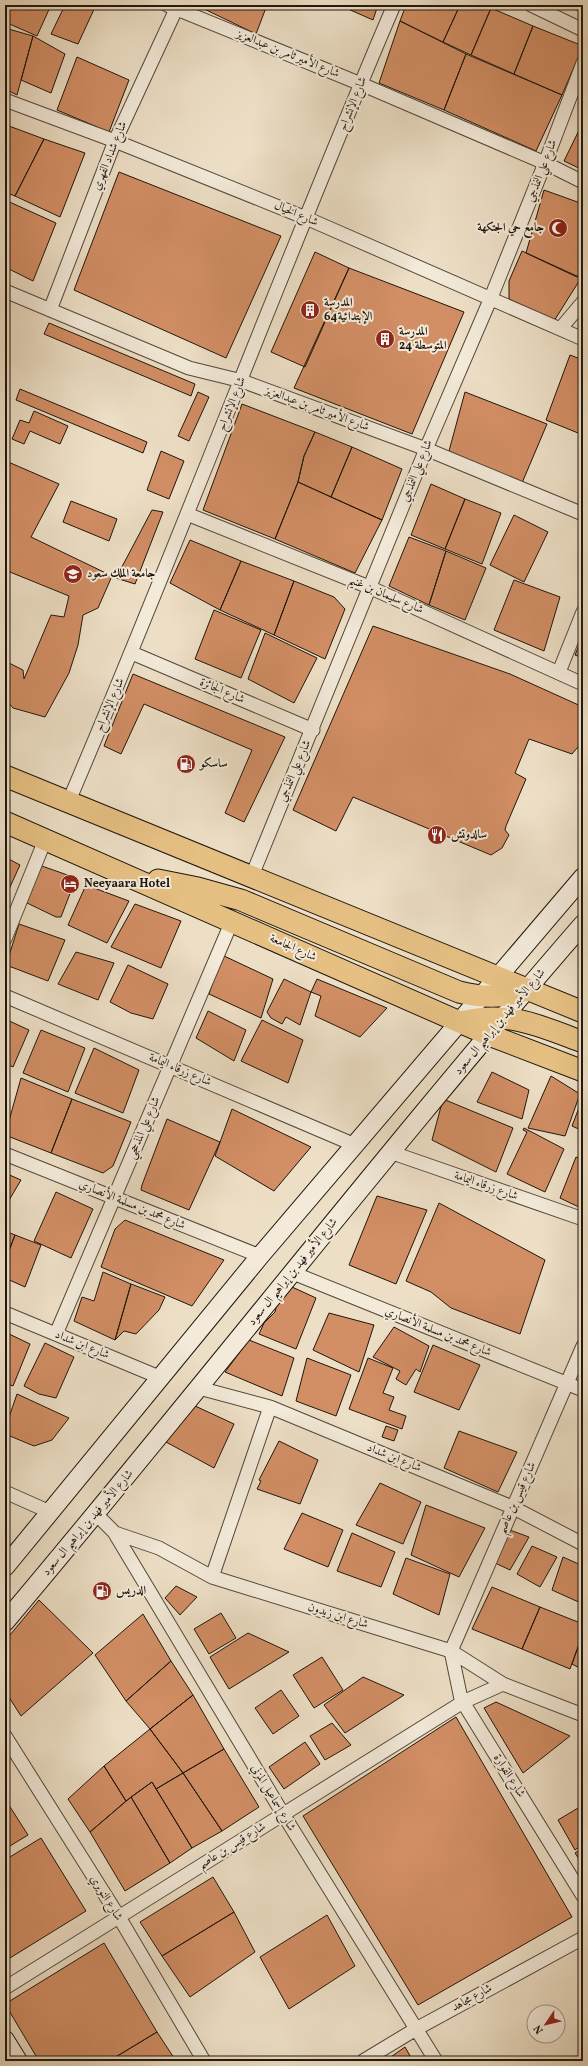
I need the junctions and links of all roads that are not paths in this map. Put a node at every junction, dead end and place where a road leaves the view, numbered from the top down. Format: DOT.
graph roads {
  1 [pos="394,5"];
  2 [pos="532,5"];
  3 [pos="174,6"];
  4 [pos="583,30"];
  5 [pos="583,63"];
  6 [pos="361,84"];
  7 [pos="5,100"];
  8 [pos="115,141"];
  9 [pos="545,163"];
  10 [pos="583,182"];
  11 [pos="306,218"];
  12 [pos="5,291"];
  13 [pos="490,300"];
  14 [pos="583,302"];
  15 [pos="50,310"];
  16 [pos="560,328"];
  17 [pos="583,339"];
  18 [pos="242,381"];
  19 [pos="426,449"];
  20 [pos="187,514"];
  21 [pos="583,514"];
  22 [pos="369,587"];
  23 [pos="583,612"];
  24 [pos="132,653"];
  25 [pos="559,672"];
  26 [pos="583,684"];
  27 [pos="313,730"];
  28 [pos="5,776"];
  29 [pos="68,803"];
  30 [pos="5,822"];
  31 [pos="46,840"];
  32 [pos="583,877"];
  33 [pos="132,878"];
  34 [pos="251,878"];
  35 [pos="232,921"];
  36 [pos="583,924"];
  37 [pos="5,939"];
  38 [pos="498,978"];
  39 [pos="527,990"];
  40 [pos="5,996"];
  41 [pos="483,997"];
  42 [pos="583,1012"];
  43 [pos="504,1017"];
  44 [pos="461,1022"];
  45 [pos="489,1035"];
  46 [pos="583,1042"];
  47 [pos="170,1066"];
  48 [pos="583,1071"];
  49 [pos="355,1145"];
  50 [pos="390,1152"];
  51 [pos="5,1154"];
  52 [pos="114,1198"];
  53 [pos="583,1220"];
  54 [pos="260,1256"];
  55 [pos="293,1274"];
  56 [pos="5,1313"];
  57 [pos="56,1334"];
  58 [pos="583,1346"];
  59 [pos="159,1377"];
  60 [pos="568,1384"];
  61 [pos="199,1388"];
  62 [pos="583,1390"];
  63 [pos="270,1407"];
  64 [pos="5,1492"];
  65 [pos="512,1507"];
  66 [pos="50,1512"];
  67 [pos="96,1514"];
  68 [pos="114,1532"];
  69 [pos="583,1544"];
  70 [pos="5,1567"];
  71 [pos="212,1577"];
  72 [pos="5,1622"];
  73 [pos="452,1651"];
  74 [pos="503,1684"];
  75 [pos="463,1702"];
  76 [pos="583,1715"];
  77 [pos="5,1736"];
  78 [pos="283,1814"];
  79 [pos="583,1896"];
  80 [pos="119,1917"];
  81 [pos="583,1938"];
  82 [pos="5,1988"];
  83 [pos="416,2029"];
  84 [pos="5,2040"];
  85 [pos="18,2061"];
  86 [pos="204,2061"];
  87 [pos="363,2061"];
  88 [pos="436,2061"];
  1 -- 6 [label="street, شارع الإنشراح"];
  2 -- 4 [label="street"];
  3 -- 6 [label="street, شارع الأمير ثامر بن عبدالعزيز"];
  3 -- 8 [label="street, شارع شداد الفهري"];
  5 -- 9 [label="street, شارع علي النمذجي"];
  6 -- 9 [label="street, شارع الأمير ثامر بن عبدالعزيز"];
  6 -- 11 [label="street, شارع الإنشراح"];
  7 -- 8 [label="street, شارع الخيال"];
  8 -- 11 [label="street, شارع الخيال"];
  8 -- 15 [label="street, شارع شداد الفهري"];
  9 -- 10 [label="street, شارع الأمير ثامر بن عبدالعزيز"];
  9 -- 13 [label="street, شارع علي النمذجي"];
  11 -- 13 [label="street, شارع الخيال"];
  11 -- 18 [label="street, شارع الإنشراح"];
  12 -- 15 [label="street, شارع الأمير ثامر بن عبدالعزيز"];
  13 -- 16 [label="street, شارع الخيال"];
  13 -- 19 [label="street, شارع علي النمذجي"];
  14 -- 16 [label="street"];
  15 -- 18 [label="street, شارع الأمير ثامر بن عبدالعزيز"];
  16 -- 17 [label="street, شارع الخيال"];
  18 -- 19 [label="street, شارع الأمير ثامر بن عبدالعزيز"];
  18 -- 20 [label="street, شارع الإنشراح"];
  19 -- 21 [label="street, شارع الأمير ثامر بن عبدالعزيز"];
  19 -- 22 [label="street, شارع علي النمذجي"];
  20 -- 22 [label="street, شارع سليمان بن غنيم"];
  20 -- 24 [label="street, شارع الإنشراح"];
  22 -- 25 [label="street, شارع سليمان بن غنيم"];
  22 -- 27 [label="street, شارع علي النمذجي"];
  23 -- 25 [label="street"];
  24 -- 27 [label="street, شارع الجائزة"];
  24 -- 29 [label="street, شارع الإنشراح"];
  25 -- 26 [label="street, شارع سليمان بن غنيم"];
  27 -- 34 [label="street, شارع علي النمذجي"];
  28 -- 29 [label="main road"];
  29 -- 34 [label="main road"];
  30 -- 31 [label="main road, شارع الجامعة"];
  31 -- 33 [label="main road, شارع الجامعة"];
  31 -- 37 [label="street"];
  32 -- 38 [label="main road"];
  33 -- 35 [label="main road, شارع الجامعة"];
  33 -- 41 [label="main road"];
  34 -- 38 [label="main road"];
  35 -- 44 [label="main road, شارع الجامعة"];
  35 -- 47 [label="street, شارع علي المذحجي"];
  36 -- 39 [label="main road, شارع الأمير فهد بن إبراهيم ال سعود"];
  38 -- 39 [label="main road"];
  38 -- 41 [label="main road"];
  39 -- 41 [label="main road"];
  39 -- 42 [label="main road"];
  39 -- 43 [label="main road, شارع الأمير فهد بن إبراهيم ال سعود"];
  40 -- 47 [label="street, شارع زرقاء اليمامة"];
  41 -- 44 [label="main road"];
  43 -- 44 [label="main road"];
  43 -- 45 [label="main road, شارع الأمير فهد بن إبراهيم ال سعود"];
  43 -- 46 [label="main road"];
  44 -- 45 [label="main road, شارع الجامعة"];
  44 -- 49 [label="main road"];
  45 -- 48 [label="main road, شارع الجامعة"];
  45 -- 50 [label="main road, شارع الأمير فهد بن إبراهيم ال سعود"];
  47 -- 49 [label="street, شارع زرقاء اليمامة"];
  47 -- 52 [label="street, شارع علي المذحجي"];
  49 -- 54 [label="main road"];
  50 -- 53 [label="street, شارع زرقاء اليمامة"];
  50 -- 55 [label="main road, شارع الأمير فهد بن إبراهيم ال سعود"];
  51 -- 52 [label="street, شارع محمد بن مسلمة الأنصاري"];
  52 -- 54 [label="street, شارع محمد بن مسلمة الأنصاري"];
  52 -- 57 [label="street, شارع علي المذحجي"];
  54 -- 59 [label="main road"];
  55 -- 60 [label="street, شارع محمد بن مسلمة الأنصاري"];
  55 -- 61 [label="main road, شارع الأمير فهد بن إبراهيم ال سعود"];
  56 -- 57 [label="street, شارع ابن شداد"];
  57 -- 59 [label="street, شارع ابن شداد"];
  58 -- 60 [label="street, شارع قيس بن عاصم"];
  59 -- 66 [label="main road"];
  60 -- 62 [label="street, شارع محمد بن مسلمة الأنصاري"];
  60 -- 65 [label="street, شارع قيس بن عاصم"];
  61 -- 63 [label="street, شارع ابن شداد"];
  61 -- 67 [label="main road, شارع الأمير فهد بن إبراهيم ال سعود"];
  63 -- 65 [label="street, شارع ابن شداد"];
  63 -- 71 [label="street"];
  64 -- 66 [label="street"];
  65 -- 69 [label="street, شارع ابن شداد"];
  65 -- 73 [label="street, شارع قيس بن عاصم"];
  66 -- 70 [label="main road"];
  67 -- 68 [label="street, شارع ابن زيدون"];
  67 -- 72 [label="main road, شارع الأمير فهد بن إبراهيم ال سعود"];
  68 -- 71 [label="street, شارع ابن زيدون"];
  68 -- 78 [label="street, شارع إسماعيل المزني"];
  71 -- 73 [label="street, شارع ابن زيدون"];
  73 -- 74 [label="street, شارع ابن زيدون"];
  73 -- 75 [label="street, شارع القوارة"];
  74 -- 75 [label="street, شارع قيس بن عاصم"];
  74 -- 76 [label="street, شارع ابن زيدون"];
  75 -- 78 [label="street, شارع قيس بن عاصم"];
  75 -- 79 [label="street, شارع القوارة"];
  77 -- 80 [label="street, شارع النويري"];
  78 -- 80 [label="street, شارع قيس بن عاصم"];
  78 -- 83 [label="street, شارع إسماعيل المزني"];
  80 -- 82 [label="street, شارع قيس بن عاصم"];
  80 -- 86 [label="street, شارع النويري"];
  81 -- 83 [label="street, شارع مجاهد"];
  83 -- 87 [label="street, شارع مجاهد"];
  83 -- 88 [label="street, شارع إسماعيل المزني"];
  84 -- 85 [label="main road"];
}
